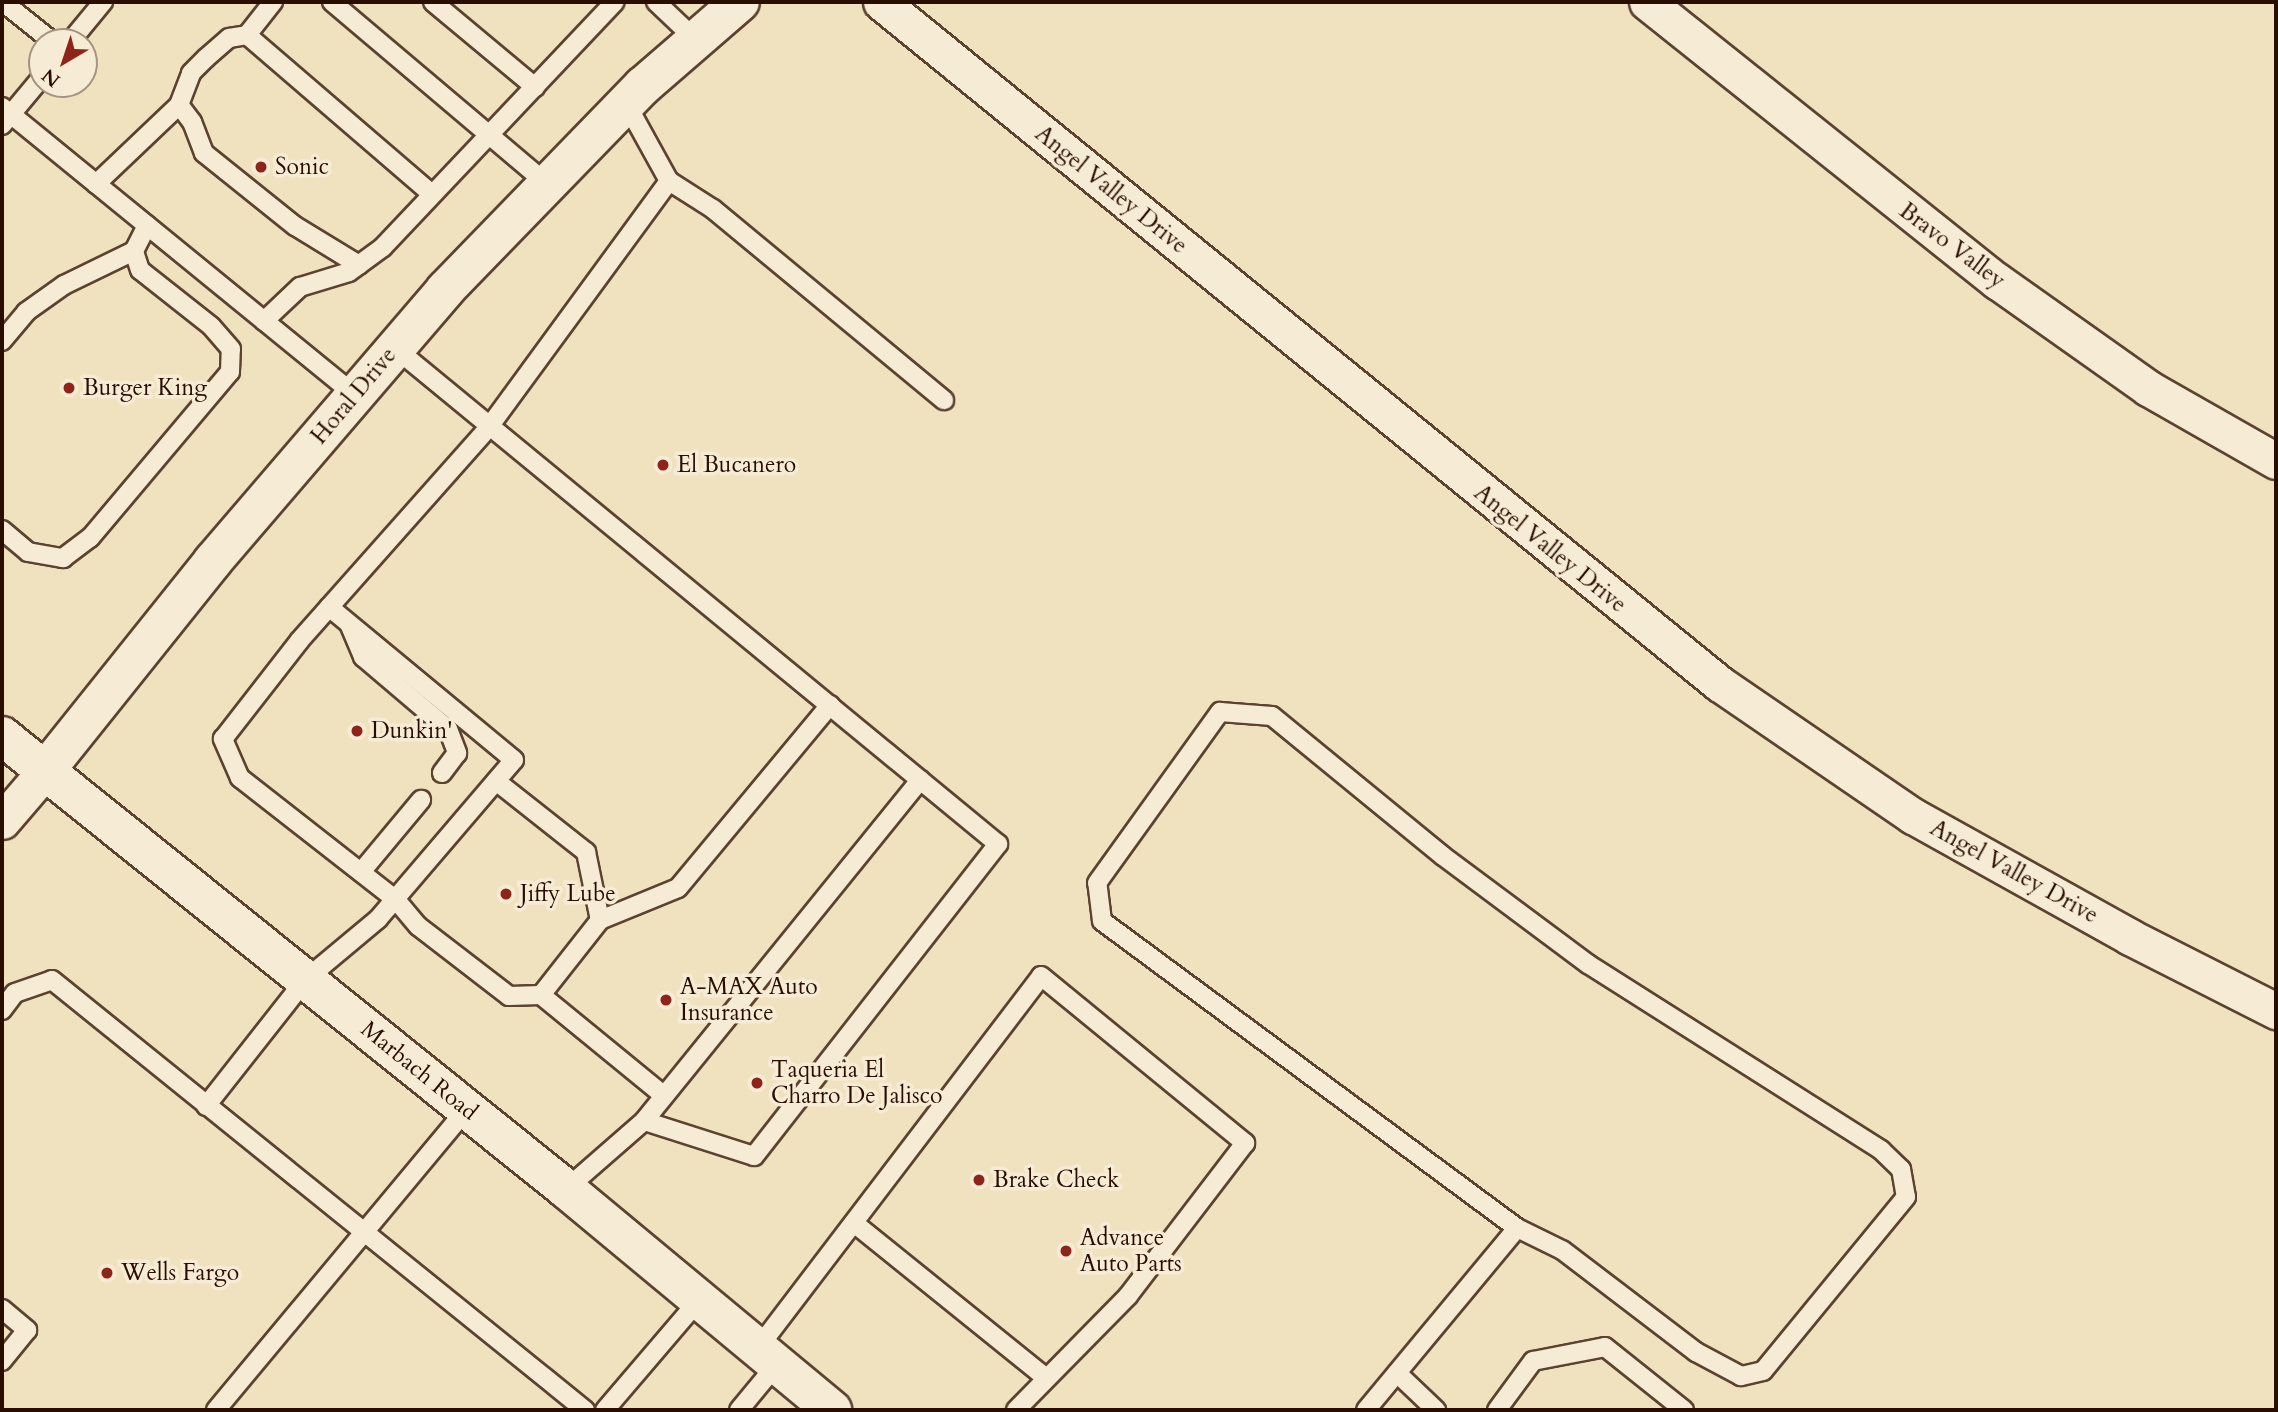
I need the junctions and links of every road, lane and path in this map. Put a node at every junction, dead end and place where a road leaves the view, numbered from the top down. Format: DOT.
graph roads {
  1 [pos="3,2"];
  2 [pos="103,2"];
  3 [pos="273,2"];
  4 [pos="332,2"];
  5 [pos="433,2"];
  6 [pos="615,2"];
  7 [pos="656,2"];
  8 [pos="740,2"];
  9 [pos="881,2"];
  10 [pos="1647,2"];
  11 [pos="36,28"];
  12 [pos="82,28"];
  13 [pos="247,35"];
  14 [pos="696,40"];
  15 [pos="535,87"];
  16 [pos="28,91"];
  17 [pos="626,103"];
  18 [pos="179,105"];
  19 [pos="5,115"];
  20 [pos="490,135"];
  21 [pos="669,181"];
  22 [pos="96,184"];
  23 [pos="547,184"];
  24 [pos="432,194"];
  25 [pos="147,225"];
  26 [pos="134,251"];
  27 [pos="359,265"];
  28 [pos="264,321"];
  29 [pos="2,341"];
  30 [pos="395,348"];
  31 [pos="355,395"];
  32 [pos="944,400"];
  33 [pos="489,427"];
  34 [pos="2276,461"];
  35 [pos="2,530"];
  36 [pos="329,607"];
  37 [pos="349,624"];
  38 [pos="830,705"];
  39 [pos="2,736"];
  40 [pos="45,771"];
  41 [pos="442,773"];
  42 [pos="920,780"];
  43 [pos="496,781"];
  44 [pos="421,800"];
  45 [pos="2,821"];
  46 [pos="361,872"];
  47 [pos="395,898"];
  48 [pos="600,920"];
  49 [pos="305,980"];
  50 [pos="541,995"];
  51 [pos="2,1010"];
  52 [pos="2276,1011"];
  53 [pos="662,1094"];
  54 [pos="206,1106"];
  55 [pos="467,1110"];
  56 [pos="644,1121"];
  57 [pos="566,1189"];
  58 [pos="854,1223"];
  59 [pos="1517,1227"];
  60 [pos="362,1234"];
  61 [pos="698,1301"];
  62 [pos="2,1309"];
  63 [pos="767,1356"];
  64 [pos="2,1361"];
  65 [pos="1396,1373"];
  66 [pos="1045,1377"];
  67 [pos="216,1410"];
  68 [pos="585,1410"];
  69 [pos="605,1410"];
  70 [pos="739,1410"];
  71 [pos="832,1410"];
  72 [pos="1016,1410"];
  73 [pos="1366,1410"];
  74 [pos="1436,1410"];
  75 [pos="1497,1410"];
  76 [pos="1684,1410"];
  1 -- 11 [label="lane"];
  2 -- 12 [label="lane"];
  3 -- 13 [label="lane"];
  4 -- 20 [label="lane"];
  5 -- 15 [label="lane"];
  6 -- 15 [label="lane"];
  7 -- 14 [label="lane"];
  8 -- 14 [label="main road, Horal Drive"];
  9 -- 52 [label="street, Angel Valley Drive"];
  10 -- 34 [label="street, Bravo Valley"];
  13 -- 18 [label="lane"];
  13 -- 24 [label="lane"];
  14 -- 17 [label="main road, Horal Drive"];
  15 -- 20 [label="lane"];
  16 -- 19 [label="lane"];
  17 -- 21 [label="lane"];
  17 -- 23 [label="main road, Horal Drive"];
  18 -- 22 [label="lane"];
  18 -- 27 [label="lane"];
  19 -- 22 [label="lane"];
  20 -- 23 [label="lane"];
  20 -- 24 [label="lane"];
  21 -- 32 [label="lane"];
  21 -- 33 [label="lane"];
  22 -- 25 [label="lane"];
  23 -- 30 [label="main road, Horal Drive"];
  24 -- 27 [label="lane"];
  25 -- 26 [label="lane"];
  25 -- 28 [label="lane"];
  26 -- 29 [label="lane"];
  26 -- 35 [label="lane"];
  27 -- 28 [label="lane"];
  28 -- 31 [label="lane"];
  30 -- 31 [label="main road, Horal Drive"];
  30 -- 33 [label="lane"];
  31 -- 40 [label="main road, Horal Drive"];
  33 -- 36 [label="lane"];
  33 -- 38 [label="lane"];
  36 -- 37 [label="lane"];
  36 -- 46 [label="lane"];
  37 -- 41 [label="lane"];
  37 -- 43 [label="lane"];
  38 -- 42 [label="lane"];
  38 -- 48 [label="lane"];
  39 -- 40 [label="main road, Marbach Road"];
  40 -- 45 [label="street, Horal Drive"];
  40 -- 49 [label="main road, Marbach Road"];
  42 -- 53 [label="lane"];
  42 -- 56 [label="lane"];
  43 -- 47 [label="lane"];
  43 -- 48 [label="lane"];
  44 -- 46 [label="lane"];
  46 -- 47 [label="lane"];
  47 -- 49 [label="lane"];
  47 -- 50 [label="lane"];
  48 -- 50 [label="lane"];
  49 -- 54 [label="lane"];
  49 -- 55 [label="main road, Marbach Road"];
  50 -- 53 [label="lane"];
  51 -- 54 [label="lane"];
  53 -- 56 [label="lane"];
  54 -- 60 [label="lane"];
  55 -- 57 [label="main road, Marbach Road"];
  55 -- 60 [label="lane"];
  56 -- 57 [label="lane"];
  57 -- 61 [label="main road, Marbach Road"];
  58 -- 63 [label="lane"];
  58 -- 66 [label="lane"];
  58 -- 66 [label="lane"];
  59 -- 59 [label="lane"];
  59 -- 65 [label="lane"];
  60 -- 67 [label="lane"];
  60 -- 68 [label="lane"];
  61 -- 63 [label="main road, Marbach Road"];
  61 -- 69 [label="lane"];
  62 -- 64 [label="lane"];
  63 -- 70 [label="lane"];
  63 -- 71 [label="main road, Marbach Road"];
  65 -- 73 [label="lane"];
  65 -- 74 [label="lane"];
  66 -- 72 [label="lane"];
  75 -- 76 [label="lane"];
}
